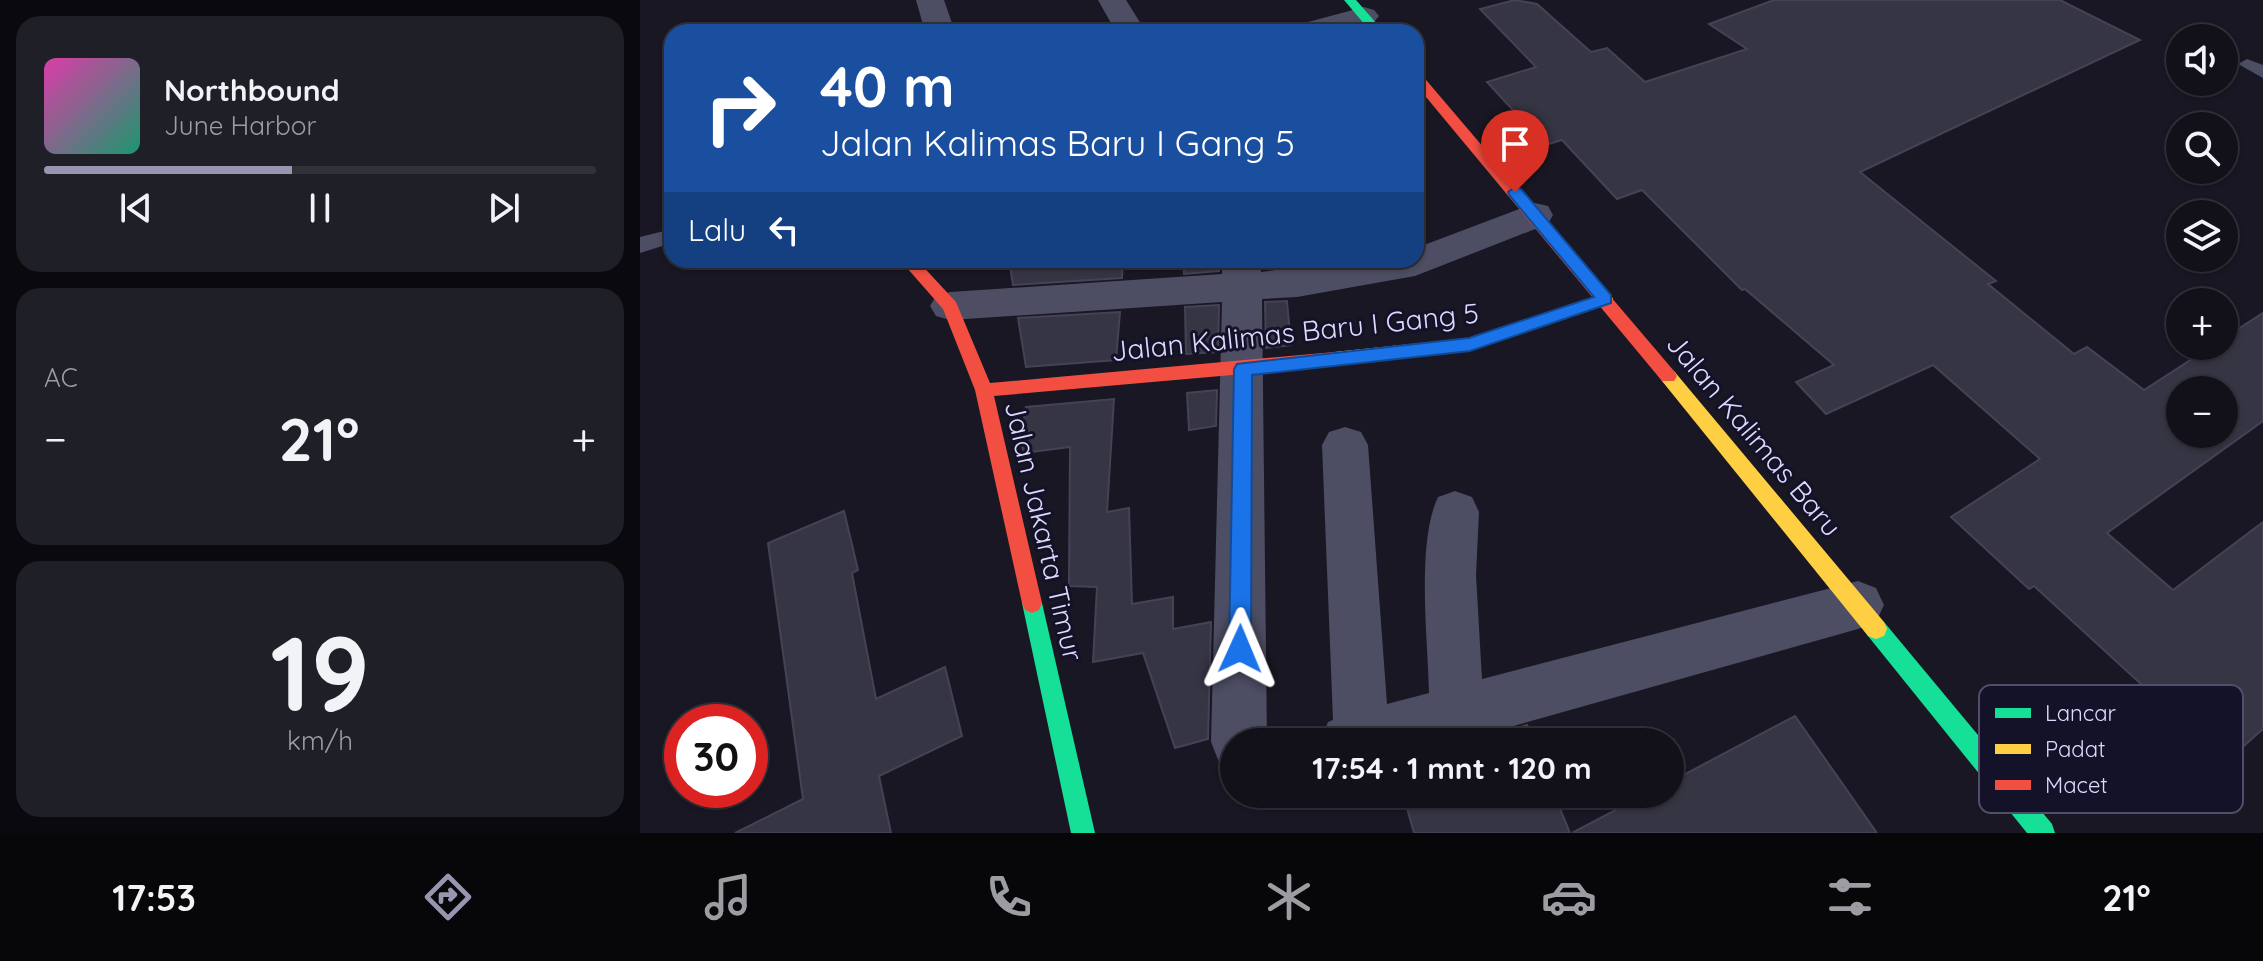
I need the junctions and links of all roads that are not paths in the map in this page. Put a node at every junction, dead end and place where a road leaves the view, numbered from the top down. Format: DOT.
graph roads {
  1 [pos="930,0"];
  2 [pos="1112,0"];
  3 [pos="1364,16"];
  4 [pos="938,24"];
  5 [pos="1126,24"];
  6 [pos="1334,24"];
  7 [pos="1424,86"];
  8 [pos="1535,215"];
  9 [pos="664,238"];
  10 [pos="640,245"];
  11 [pos="1424,259"];
  12 [pos="915,268"];
  13 [pos="1393,268"];
  14 [pos="1241,273"];
  15 [pos="1605,299"];
  16 [pos="950,306"];
  17 [pos="1243,369"];
  18 [pos="984,390"];
  19 [pos="1345,445"];
  20 [pos="1455,512"];
  21 [pos="1858,605"];
  22 [pos="1457,714"];
  23 [pos="1239,728"];
  24 [pos="1355,728"];
  25 [pos="1402,728"];
  26 [pos="1979,754"];
  27 [pos="2027,813"];
  28 [pos="1083,833"];
  29 [pos="2043,833"];
  1 -- 4 [label="street"];
  2 -- 5 [label="street"];
  3 -- 6 [label="street"];
  7 -- 8 [label="street, Jalan Kalimas Baru"];
  8 -- 11 [label="street"];
  8 -- 15 [label="street, Jalan Kalimas Baru"];
  9 -- 10 [label="lane"];
  12 -- 16 [label="street, Jalan Jakarta Timur"];
  13 -- 14 [label="street"];
  14 -- 16 [label="street"];
  14 -- 17 [label="street"];
  15 -- 17 [label="street, Jalan Kalimas Baru I Gang 5"];
  15 -- 21 [label="street, Jalan Kalimas Baru"];
  16 -- 18 [label="street, Jalan Jakarta Timur"];
  17 -- 18 [label="street, Jalan Kalimas Baru I Gang 5"];
  17 -- 23 [label="street"];
  18 -- 28 [label="street, Jalan Jakarta Timur"];
  19 -- 24 [label="street"];
  20 -- 22 [label="street"];
  21 -- 22 [label="street"];
  21 -- 26 [label="street, Jalan Kalimas Baru"];
  22 -- 25 [label="street"];
  27 -- 29 [label="street, Jalan Kalimas Baru"];
}
